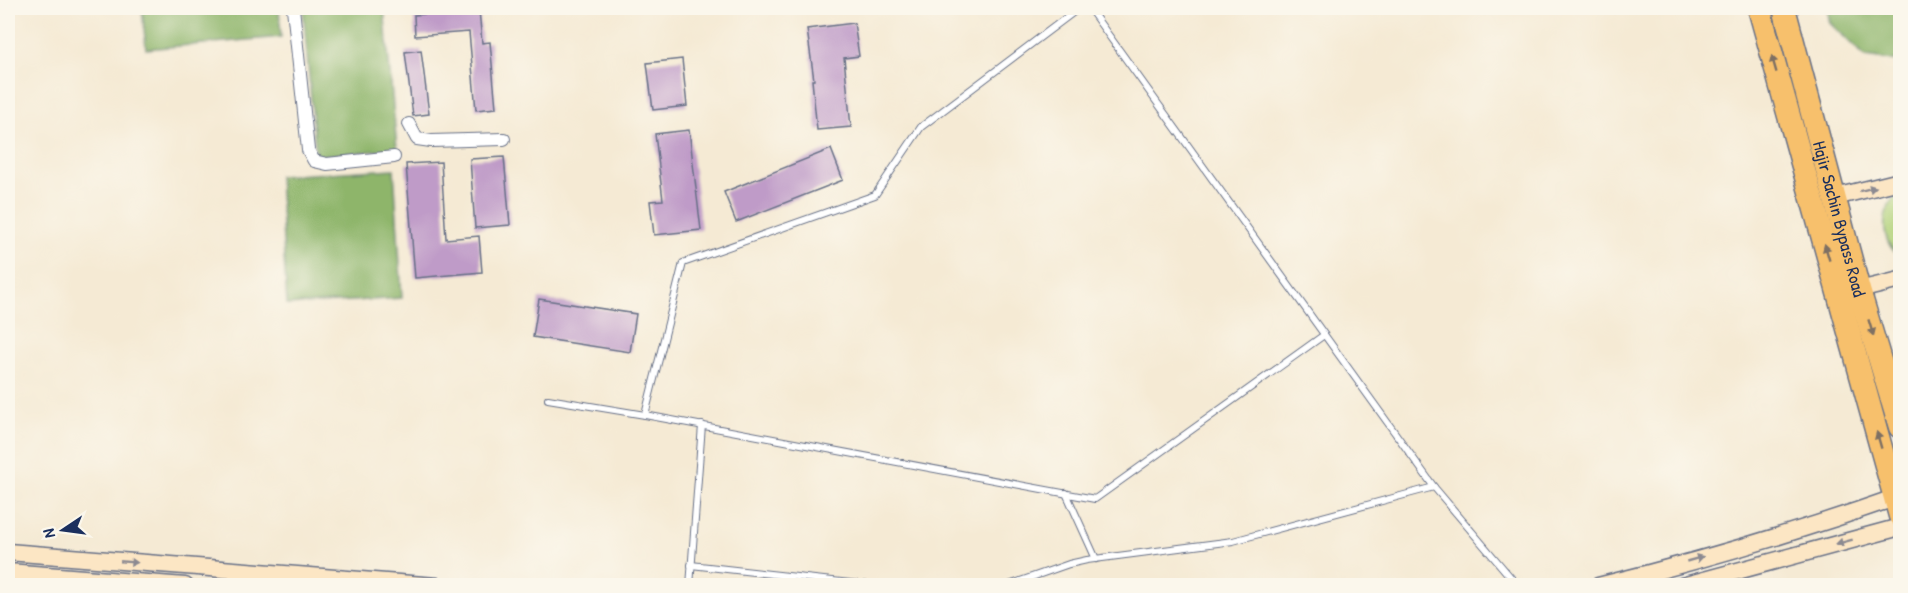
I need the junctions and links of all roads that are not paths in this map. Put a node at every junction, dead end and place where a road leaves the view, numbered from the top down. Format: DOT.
graph roads {
  1 [pos="293,8"];
  2 [pos="1079,8"];
  3 [pos="1089,8"];
  4 [pos="1759,8"];
  5 [pos="1784,8"];
  6 [pos="409,124"];
  7 [pos="504,139"];
  8 [pos="394,157"];
  9 [pos="1900,181"];
  10 [pos="1835,197"];
  11 [pos="1900,280"];
  12 [pos="1859,290"];
  13 [pos="1324,335"];
  14 [pos="548,399"];
  15 [pos="645,414"];
  16 [pos="702,425"];
  17 [pos="1900,427"];
  18 [pos="1434,487"];
  19 [pos="1066,493"];
  20 [pos="1899,503"];
  21 [pos="1900,527"];
  22 [pos="8,552"];
  23 [pos="85,558"];
  24 [pos="1096,559"];
  25 [pos="691,565"];
  26 [pos="8,572"];
  27 [pos="82,578"];
  28 [pos="185,585"];
  29 [pos="436,585"];
  30 [pos="690,585"];
  31 [pos="878,585"];
  32 [pos="1006,585"];
  33 [pos="1518,585"];
  34 [pos="1598,585"];
  35 [pos="1682,585"];
  1 -- 8 [label="street"];
  2 -- 15 [label="lane"];
  3 -- 13 [label="lane"];
  20 -- 4 [label="highway, one-way"];
  5 -- 10 [label="highway, Hajir Sachin Bypass Road"];
  6 -- 7 [label="street"];
  10 -- 9 [label="main road, one-way"];
  10 -- 12 [label="highway, Hajir Sachin Bypass Road"];
  11 -- 12 [label="main road"];
  12 -- 17 [label="highway, Hajir Sachin Bypass Road, one-way"];
  13 -- 18 [label="lane"];
  13 -- 19 [label="lane"];
  14 -- 15 [label="lane"];
  15 -- 16 [label="lane"];
  16 -- 19 [label="lane"];
  16 -- 25 [label="lane"];
  18 -- 24 [label="lane"];
  18 -- 33 [label="lane"];
  19 -- 24 [label="lane"];
  34 -- 20 [label="main road, one-way"];
  21 -- 35 [label="main road, one-way"];
  22 -- 23 [label="main road"];
  23 -- 27 [label="main road"];
  23 -- 29 [label="main road, one-way"];
  24 -- 32 [label="lane"];
  25 -- 30 [label="lane"];
  25 -- 31 [label="lane"];
  26 -- 27 [label="main road"];
  27 -- 28 [label="main road"];
}
